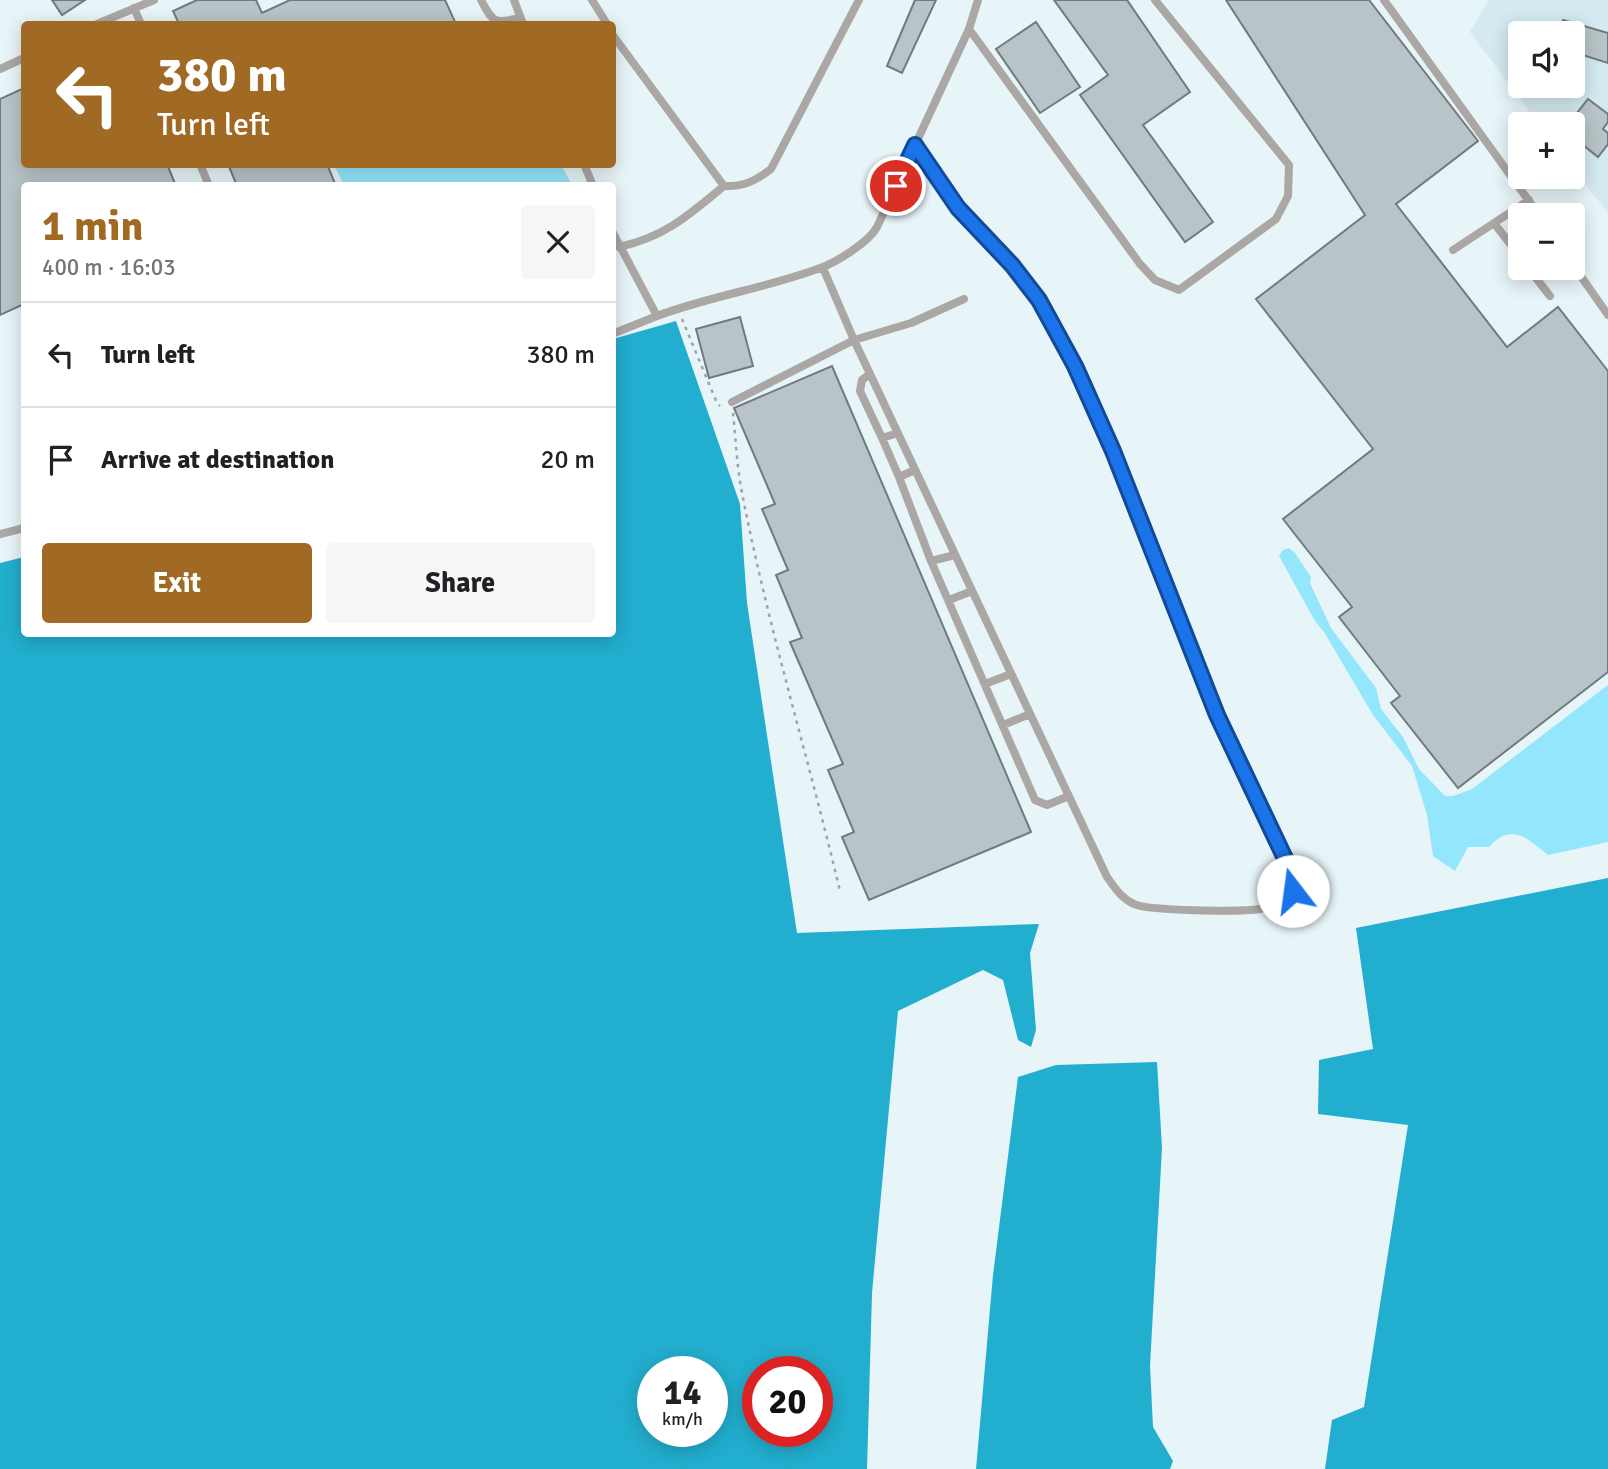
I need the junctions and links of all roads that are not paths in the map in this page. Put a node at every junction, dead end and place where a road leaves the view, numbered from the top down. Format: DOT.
graph roads {
  1 [pos="154,0"];
  2 [pos="481,0"];
  3 [pos="514,0"];
  4 [pos="592,0"];
  5 [pos="859,0"];
  6 [pos="978,0"];
  7 [pos="1155,0"];
  8 [pos="1384,0"];
  9 [pos="134,8"];
  10 [pos="104,21"];
  11 [pos="140,21"];
  12 [pos="497,21"];
  13 [pos="521,21"];
  14 [pos="605,21"];
  15 [pos="969,29"];
  16 [pos="616,39"];
  17 [pos="21,59"];
  18 [pos="0,69"];
  19 [pos="915,145"];
  20 [pos="724,186"];
  21 [pos="1529,201"];
  22 [pos="1494,223"];
  23 [pos="616,240"];
  24 [pos="1508,241"];
  25 [pos="619,247"];
  26 [pos="1453,250"];
  27 [pos="823,268"];
  28 [pos="1537,280"];
  29 [pos="1584,280"];
  30 [pos="1550,296"];
  31 [pos="964,299"];
  32 [pos="1608,315"];
  33 [pos="657,316"];
  34 [pos="616,332"];
  35 [pos="854,340"];
  36 [pos="870,374"];
  37 [pos="732,402"];
  38 [pos="898,433"];
  39 [pos="882,438"];
  40 [pos="915,470"];
  41 [pos="899,477"];
  42 [pos="21,529"];
  43 [pos="0,534"];
  44 [pos="955,555"];
  45 [pos="931,561"];
  46 [pos="972,591"];
  47 [pos="948,600"];
  48 [pos="1011,674"];
  49 [pos="985,684"];
  50 [pos="1030,714"];
  51 [pos="1003,725"];
  52 [pos="1069,796"];
  1 -- 9 [label="lane"];
  2 -- 12 [label="lane"];
  3 -- 13 [label="lane"];
  4 -- 14 [label="lane"];
  5 -- 20 [label="lane"];
  6 -- 15 [label="lane"];
  7 -- 15 [label="lane"];
  8 -- 21 [label="lane"];
  9 -- 10 [label="lane"];
  9 -- 11 [label="lane"];
  15 -- 19 [label="lane"];
  16 -- 20 [label="lane"];
  17 -- 18 [label="lane"];
  19 -- 27 [label="lane"];
  19 -- 52 [label="lane"];
  20 -- 25 [label="lane"];
  21 -- 22 [label="lane"];
  22 -- 24 [label="lane"];
  22 -- 26 [label="lane"];
  23 -- 25 [label="lane"];
  25 -- 33 [label="lane"];
  27 -- 33 [label="lane"];
  27 -- 35 [label="lane"];
  28 -- 30 [label="lane"];
  29 -- 32 [label="lane"];
  31 -- 35 [label="lane"];
  33 -- 34 [label="lane"];
  35 -- 36 [label="lane"];
  35 -- 37 [label="lane"];
  36 -- 38 [label="lane"];
  36 -- 39 [label="lane"];
  38 -- 39 [label="lane"];
  38 -- 40 [label="lane"];
  39 -- 41 [label="lane"];
  40 -- 41 [label="lane"];
  40 -- 44 [label="lane"];
  41 -- 45 [label="lane"];
  42 -- 43 [label="lane"];
  44 -- 45 [label="lane"];
  44 -- 46 [label="lane"];
  45 -- 47 [label="lane"];
  46 -- 47 [label="lane"];
  46 -- 48 [label="lane"];
  47 -- 49 [label="lane"];
  48 -- 49 [label="lane"];
  48 -- 50 [label="lane"];
  49 -- 51 [label="lane"];
  50 -- 51 [label="lane"];
  50 -- 52 [label="lane"];
  51 -- 52 [label="lane"];
}
